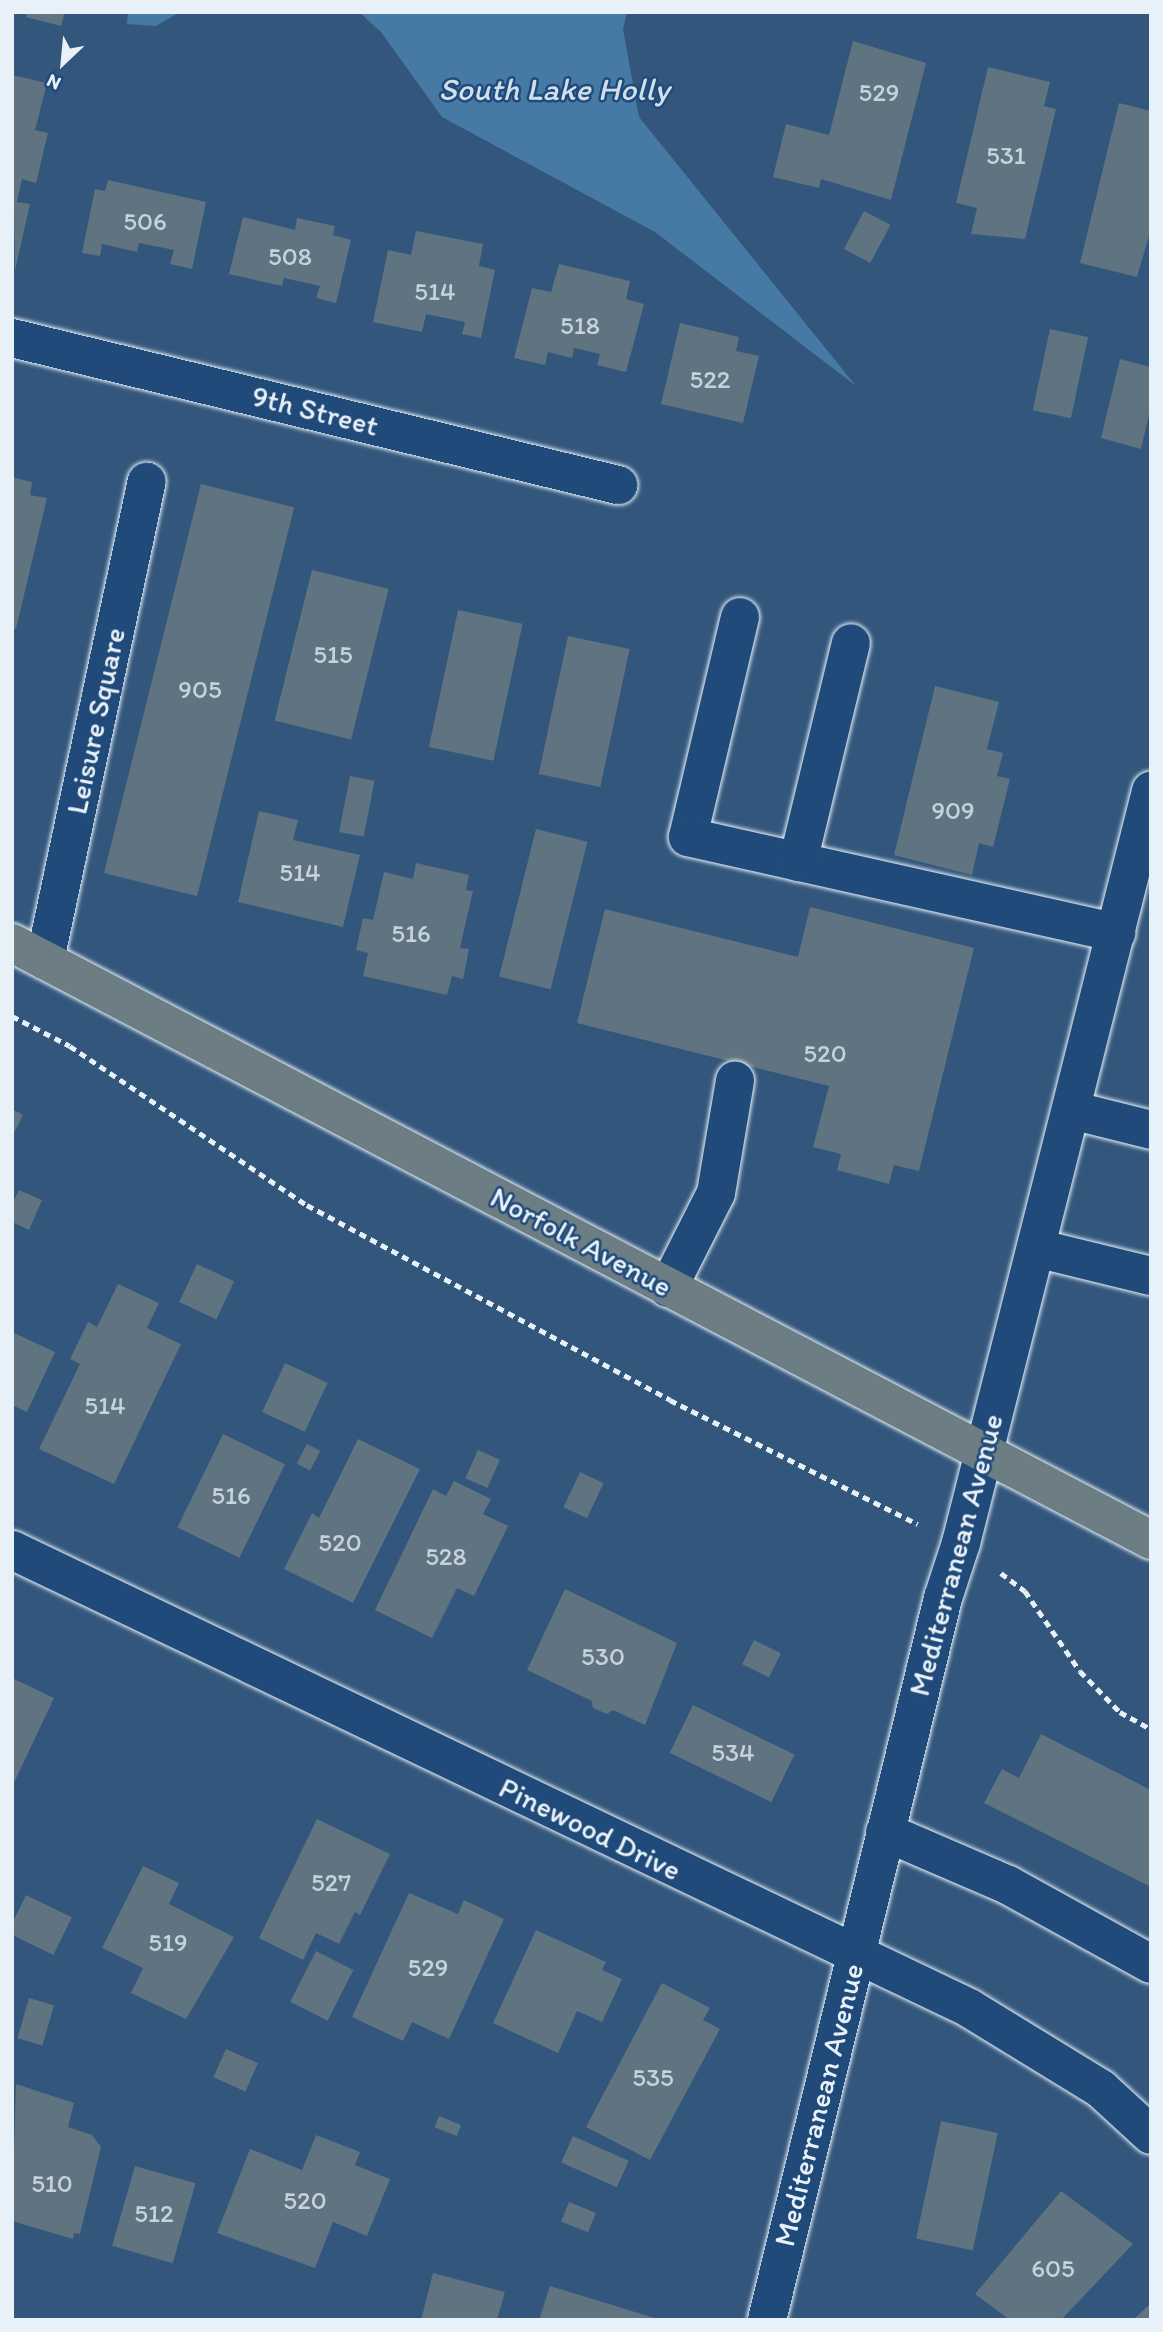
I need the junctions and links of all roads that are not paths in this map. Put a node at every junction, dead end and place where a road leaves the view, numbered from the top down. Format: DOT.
graph roads {
  1 [pos="12,338"];
  2 [pos="148,482"];
  3 [pos="618,485"];
  4 [pos="740,617"];
  5 [pos="851,643"];
  6 [pos="1151,791"];
  7 [pos="1143,857"];
  8 [pos="798,862"];
  9 [pos="1116,933"];
  10 [pos="28,952"];
  11 [pos="735,1082"];
  12 [pos="1071,1111"];
  13 [pos="1151,1130"];
  14 [pos="1036,1248"];
  15 [pos="1151,1276"];
  16 [pos="668,1288"];
  17 [pos="984,1453"];
  18 [pos="1151,1540"];
  19 [pos="12,1550"];
  20 [pos="885,1832"];
  21 [pos="855,1956"];
  22 [pos="1151,1964"];
  23 [pos="1151,2135"];
  24 [pos="767,2320"];
  1 -- 3 [label="street, 9th Street"];
  2 -- 10 [label="street, Leisure Square"];
  4 -- 8 [label="street"];
  5 -- 8 [label="street"];
  6 -- 7 [label="street, Mediterranean Avenue"];
  7 -- 9 [label="street, Mediterranean Avenue"];
  8 -- 9 [label="street"];
  9 -- 12 [label="street, Mediterranean Avenue"];
  10 -- 16 [label="main road, Norfolk Avenue"];
  11 -- 16 [label="street"];
  12 -- 13 [label="street"];
  12 -- 14 [label="street, Mediterranean Avenue"];
  14 -- 15 [label="street"];
  14 -- 17 [label="street, Mediterranean Avenue"];
  16 -- 17 [label="main road, Norfolk Avenue"];
  17 -- 18 [label="main road, Norfolk Avenue"];
  17 -- 20 [label="street, Mediterranean Avenue"];
  19 -- 21 [label="street, Pinewood Drive"];
  20 -- 21 [label="street, Mediterranean Avenue"];
  20 -- 22 [label="street"];
  21 -- 23 [label="street, Pinewood Drive"];
  21 -- 24 [label="street, Mediterranean Avenue"];
}
